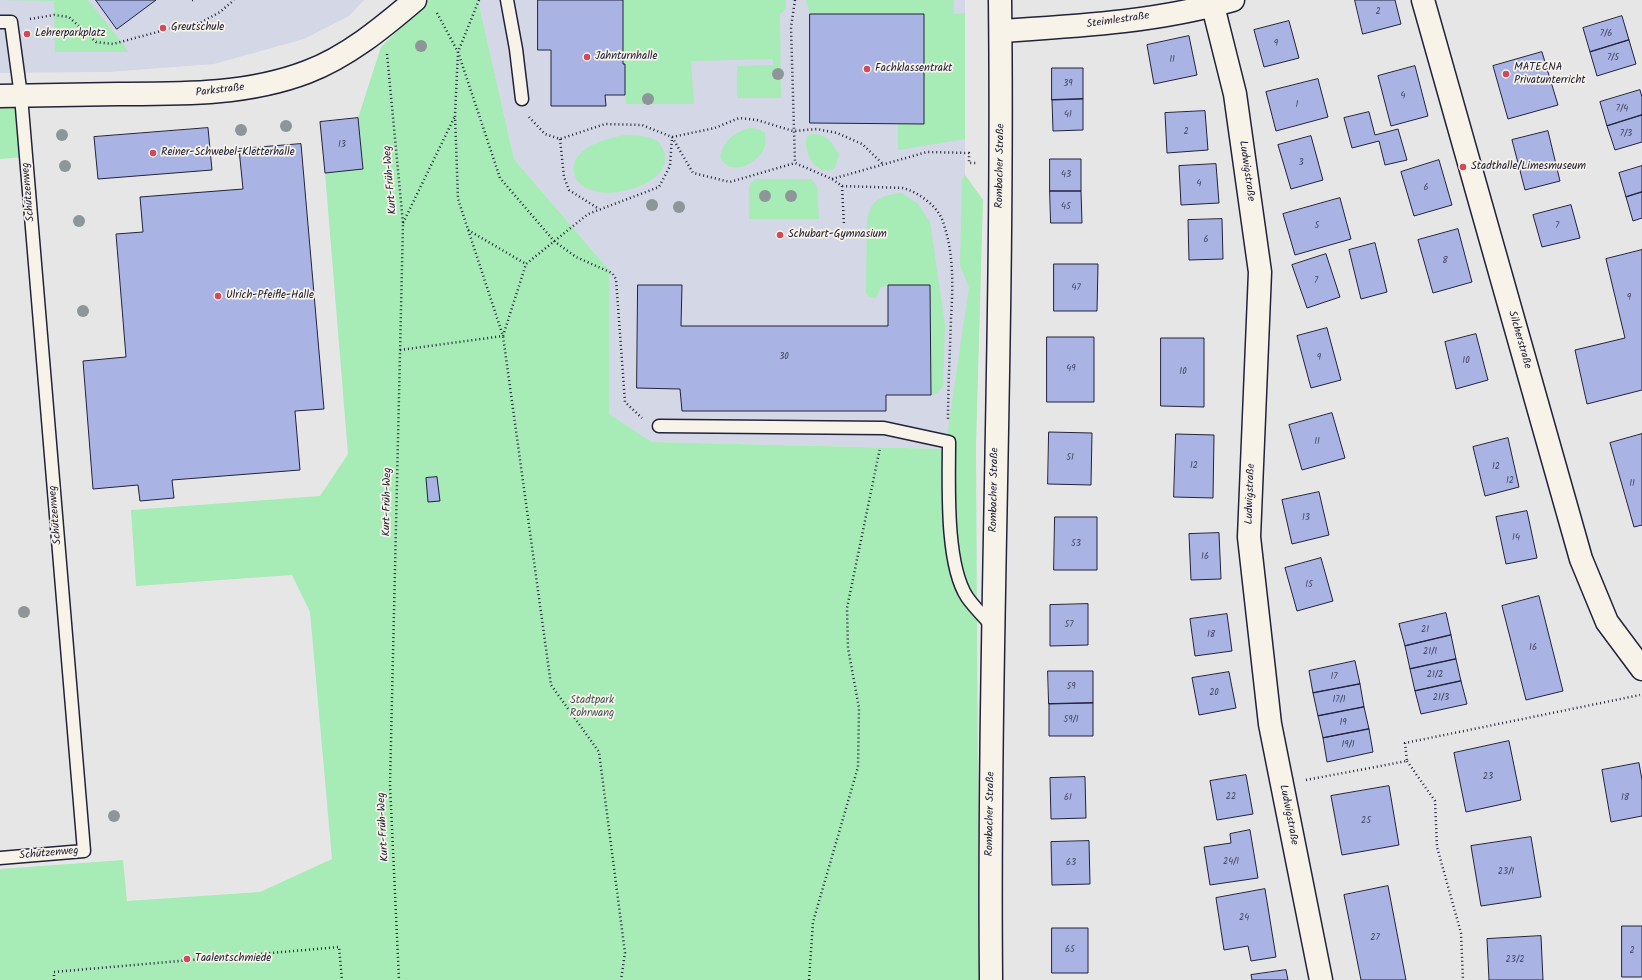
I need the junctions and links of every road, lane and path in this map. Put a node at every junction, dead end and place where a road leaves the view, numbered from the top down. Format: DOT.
graph roads {
  1 [pos="234,0"];
  2 [pos="479,0"];
  3 [pos="507,0"];
  4 [pos="795,0"];
  5 [pos="1000,0"];
  6 [pos="1423,0"];
  7 [pos="424,3"];
  8 [pos="1223,3"];
  9 [pos="6,22"];
  10 [pos="384,26"];
  11 [pos="1001,31"];
  12 [pos="458,52"];
  13 [pos="10,96"];
  14 [pos="522,99"];
  15 [pos="455,115"];
  16 [pos="794,131"];
  17 [pos="672,137"];
  18 [pos="560,139"];
  19 [pos="969,153"];
  20 [pos="795,163"];
  21 [pos="883,164"];
  22 [pos="832,179"];
  23 [pos="842,186"];
  24 [pos="599,209"];
  25 [pos="403,223"];
  26 [pos="844,225"];
  27 [pos="468,230"];
  28 [pos="554,241"];
  29 [pos="526,264"];
  30 [pos="503,336"];
  31 [pos="400,350"];
  32 [pos="659,426"];
  33 [pos="884,428"];
  34 [pos="949,442"];
  35 [pos="993,627"];
  36 [pos="1642,668"];
  37 [pos="1642,694"];
  38 [pos="1407,761"];
  39 [pos="1282,784"];
  40 [pos="0,858"];
  41 [pos="54,980"];
  42 [pos="342,980"];
  43 [pos="399,980"];
  44 [pos="621,980"];
  45 [pos="809,980"];
  46 [pos="991,980"];
  47 [pos="1321,980"];
  48 [pos="1463,980"];
  1 -- 9 [label="path"];
  2 -- 12 [label="path"];
  3 -- 14 [label="lane"];
  4 -- 16 [label="path"];
  5 -- 11 [label="street, Rombacher Straße"];
  6 -- 36 [label="street, Silcherstraße"];
  7 -- 10 [label="street, Parkstraße"];
  7 -- 12 [label="path"];
  8 -- 11 [label="street, Steimlestraße"];
  8 -- 39 [label="street, Ludwigstraße"];
  9 -- 13 [label="lane"];
  10 -- 13 [label="street, Parkstraße"];
  10 -- 25 [label="path, Kurt-Früh-Weg"];
  11 -- 35 [label="street, Rombacher Straße"];
  12 -- 15 [label="path"];
  12 -- 28 [label="path"];
  13 -- 40 [label="lane, Schützenweg"];
  14 -- 18 [label="path"];
  15 -- 25 [label="path"];
  15 -- 27 [label="path"];
  16 -- 17 [label="path"];
  16 -- 20 [label="path"];
  16 -- 21 [label="path"];
  17 -- 18 [label="path"];
  17 -- 20 [label="path"];
  17 -- 24 [label="path"];
  18 -- 24 [label="path"];
  19 -- 21 [label="path"];
  20 -- 22 [label="path"];
  21 -- 22 [label="path"];
  22 -- 23 [label="path"];
  23 -- 26 [label="path"];
  23 -- 34 [label="path"];
  24 -- 28 [label="path"];
  25 -- 31 [label="path, Kurt-Früh-Weg"];
  27 -- 29 [label="path"];
  27 -- 30 [label="path"];
  28 -- 29 [label="path"];
  28 -- 32 [label="path"];
  29 -- 30 [label="path"];
  30 -- 31 [label="path"];
  30 -- 44 [label="path"];
  31 -- 43 [label="path, Kurt-Früh-Weg"];
  32 -- 33 [label="lane"];
  33 -- 34 [label="lane"];
  33 -- 45 [label="path"];
  34 -- 35 [label="lane"];
  35 -- 46 [label="street, Rombacher Straße"];
  37 -- 38 [label="path"];
  38 -- 39 [label="path"];
  38 -- 48 [label="path"];
  39 -- 47 [label="street, Ludwigstraße"];
  41 -- 42 [label="path"];
}
